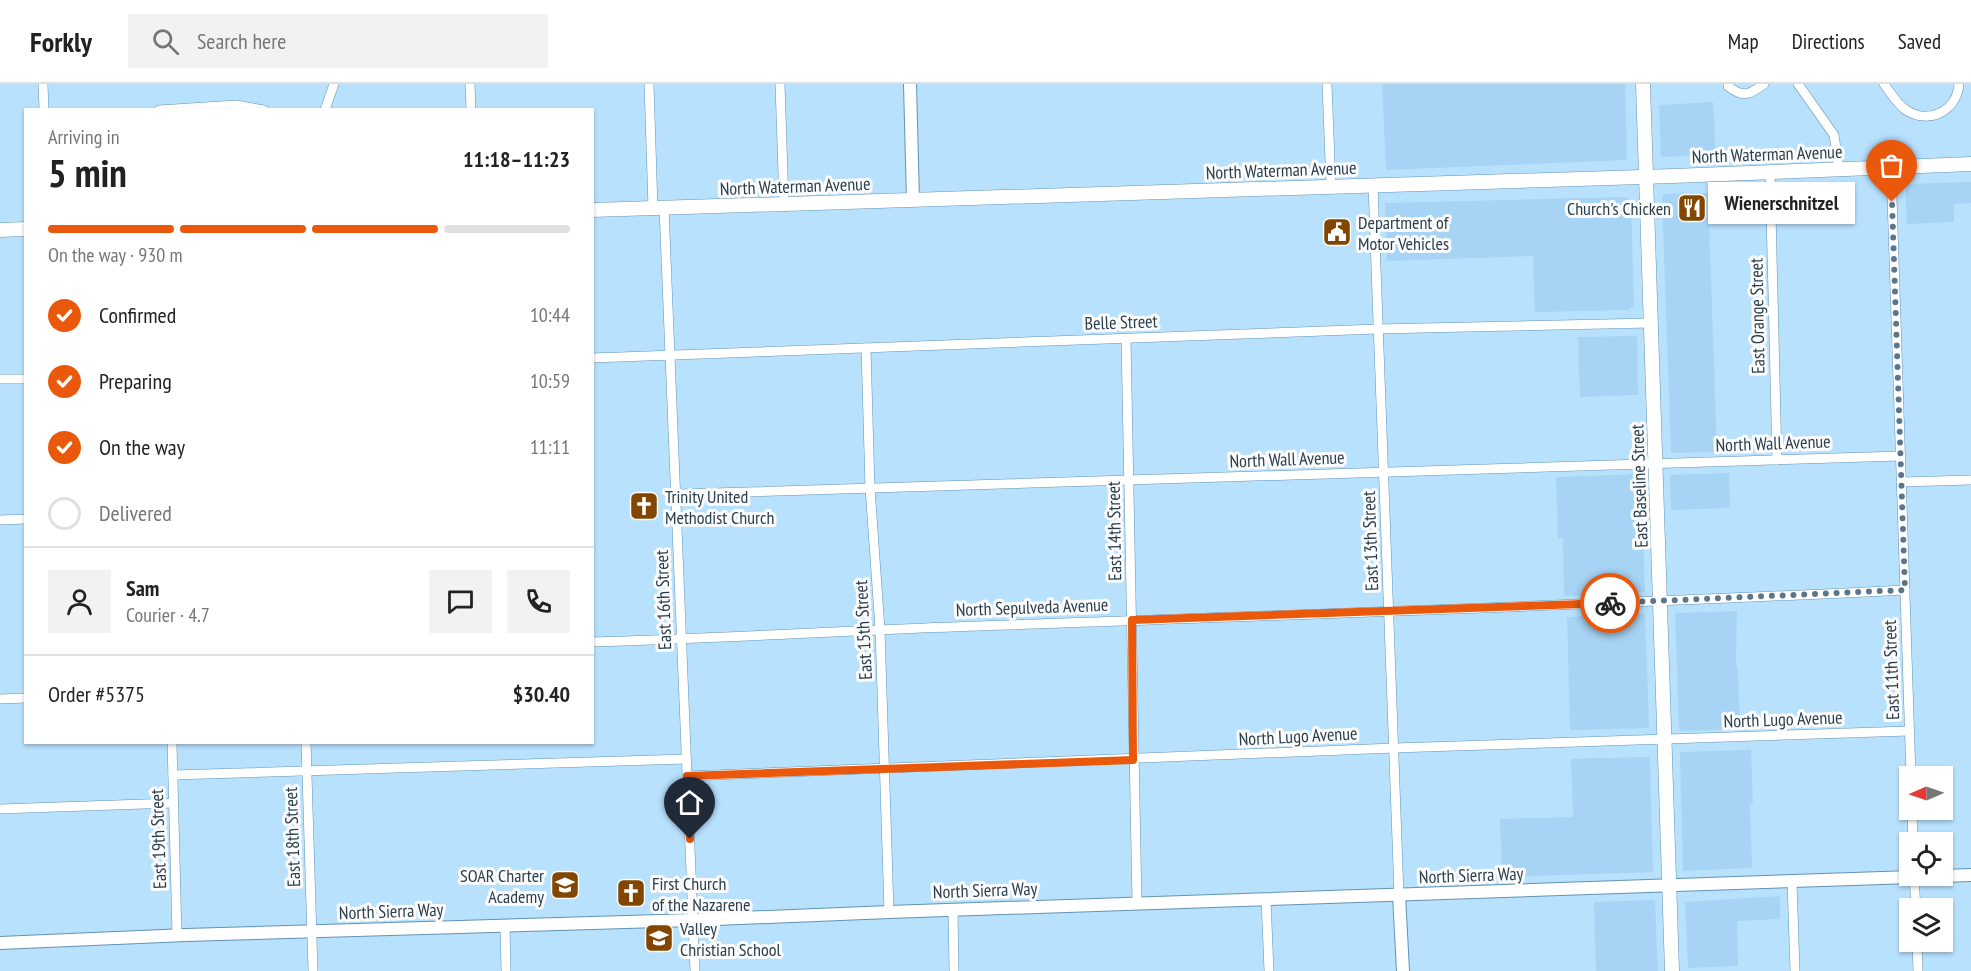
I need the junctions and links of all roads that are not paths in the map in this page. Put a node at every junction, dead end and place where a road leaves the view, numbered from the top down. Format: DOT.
graph roads {
  1 [pos="43,84"];
  2 [pos="334,84"];
  3 [pos="470,84"];
  4 [pos="649,84"];
  5 [pos="780,84"];
  6 [pos="910,84"];
  7 [pos="1327,84"];
  8 [pos="1643,84"];
  9 [pos="1764,84"];
  10 [pos="1798,84"];
  11 [pos="1884,84"];
  12 [pos="1959,84"];
  13 [pos="1731,89"];
  14 [pos="44,108"];
  15 [pos="190,108"];
  16 [pos="253,108"];
  17 [pos="326,108"];
  18 [pos="471,108"];
  19 [pos="1971,164"];
  20 [pos="1891,167"];
  21 [pos="1839,169"];
  22 [pos="1770,171"];
  23 [pos="1646,176"];
  24 [pos="1373,185"];
  25 [pos="1331,186"];
  26 [pos="913,200"];
  27 [pos="784,204"];
  28 [pos="658,208"];
  29 [pos="594,210"];
  30 [pos="24,229"];
  31 [pos="0,230"];
  32 [pos="1652,323"];
  33 [pos="1378,329"];
  34 [pos="1126,339"];
  35 [pos="866,348"];
  36 [pos="670,355"];
  37 [pos="594,358"];
  38 [pos="0,379"];
  39 [pos="24,379"];
  40 [pos="1900,456"];
  41 [pos="1777,460"];
  42 [pos="1656,464"];
  43 [pos="1384,472"];
  44 [pos="1130,480"];
  45 [pos="1971,480"];
  46 [pos="1901,483"];
  47 [pos="870,488"];
  48 [pos="675,492"];
  49 [pos="24,519"];
  50 [pos="0,520"];
  51 [pos="1905,590"];
  52 [pos="1660,602"];
  53 [pos="1389,611"];
  54 [pos="1132,620"];
  55 [pos="880,629"];
  56 [pos="682,639"];
  57 [pos="594,642"];
  58 [pos="24,698"];
  59 [pos="0,699"];
  60 [pos="1910,731"];
  61 [pos="1665,739"];
  62 [pos="172,744"];
  63 [pos="306,744"];
  64 [pos="1394,748"];
  65 [pos="686,759"];
  66 [pos="1133,760"];
  67 [pos="1911,766"];
  68 [pos="884,769"];
  69 [pos="307,772"];
  70 [pos="172,775"];
  71 [pos="687,776"];
  72 [pos="173,803"];
  73 [pos="0,809"];
  74 [pos="1971,875"];
  75 [pos="1953,876"];
  76 [pos="1899,878"];
  77 [pos="1792,882"];
  78 [pos="1669,886"];
  79 [pos="1399,895"];
  80 [pos="1266,899"];
  81 [pos="1137,903"];
  82 [pos="953,909"];
  83 [pos="889,912"];
  84 [pos="693,920"];
  85 [pos="505,925"];
  86 [pos="312,931"];
  87 [pos="177,935"];
  88 [pos="0,943"];
  89 [pos="1917,952"];
  90 [pos="313,971"];
  91 [pos="506,971"];
  92 [pos="695,971"];
  93 [pos="954,971"];
  94 [pos="1269,971"];
  95 [pos="1403,971"];
  96 [pos="1672,971"];
  97 [pos="1795,971"];
  98 [pos="1918,971"];
  1 -- 14 [label="street"];
  2 -- 17 [label="street"];
  3 -- 18 [label="street"];
  4 -- 28 [label="street, East 16th Street"];
  5 -- 27 [label="street"];
  6 -- 26 [label="street"];
  7 -- 25 [label="street"];
  8 -- 23 [label="main road, East Baseline Street"];
  9 -- 13 [label="street"];
  10 -- 21 [label="street"];
  11 -- 12 [label="street"];
  15 -- 16 [label="street"];
  19 -- 20 [label="main road, North Waterman Avenue"];
  20 -- 21 [label="main road, North Waterman Avenue"];
  20 -- 40 [label="street, East 11th Street"];
  21 -- 22 [label="main road, North Waterman Avenue"];
  22 -- 23 [label="main road, North Waterman Avenue"];
  22 -- 41 [label="street, East Orange Street"];
  23 -- 24 [label="main road, North Waterman Avenue"];
  23 -- 32 [label="main road, East Baseline Street"];
  24 -- 25 [label="main road, North Waterman Avenue"];
  24 -- 33 [label="street, East 13th Street"];
  25 -- 26 [label="main road, North Waterman Avenue"];
  26 -- 27 [label="main road, North Waterman Avenue"];
  27 -- 28 [label="main road, North Waterman Avenue"];
  28 -- 29 [label="main road, North Waterman Avenue"];
  28 -- 36 [label="street, East 16th Street"];
  30 -- 31 [label="main road"];
  32 -- 33 [label="street, Belle Street"];
  32 -- 42 [label="main road, East Baseline Street"];
  33 -- 34 [label="street, Belle Street"];
  33 -- 43 [label="street, East 13th Street"];
  34 -- 35 [label="street, Belle Street"];
  34 -- 44 [label="street, East 14th Street"];
  35 -- 36 [label="street, Belle Street"];
  35 -- 47 [label="street, East 15th Street"];
  36 -- 37 [label="street, Belle Street"];
  36 -- 48 [label="street, East 16th Street"];
  38 -- 39 [label="street"];
  40 -- 41 [label="street, North Wall Avenue"];
  40 -- 46 [label="street, East 11th Street"];
  41 -- 42 [label="street, North Wall Avenue"];
  42 -- 43 [label="street, North Wall Avenue"];
  42 -- 52 [label="main road, East Baseline Street"];
  43 -- 44 [label="street, North Wall Avenue"];
  43 -- 53 [label="street, East 13th Street"];
  44 -- 47 [label="street, North Wall Avenue"];
  44 -- 54 [label="street, East 14th Street"];
  45 -- 46 [label="street"];
  46 -- 51 [label="street, East 11th Street"];
  47 -- 48 [label="street, North Wall Avenue"];
  47 -- 55 [label="street, East 15th Street"];
  48 -- 56 [label="street, East 16th Street"];
  49 -- 50 [label="street"];
  51 -- 52 [label="street, North Sepulveda Avenue"];
  51 -- 60 [label="street, East 11th Street"];
  52 -- 53 [label="street, North Sepulveda Avenue"];
  52 -- 61 [label="main road, East Baseline Street"];
  53 -- 54 [label="street, North Sepulveda Avenue"];
  53 -- 64 [label="street, East 13th Street"];
  54 -- 55 [label="street, North Sepulveda Avenue"];
  54 -- 66 [label="street, East 14th Street"];
  55 -- 56 [label="street, North Sepulveda Avenue"];
  55 -- 68 [label="street, East 15th Street"];
  56 -- 57 [label="street, North Sepulveda Avenue"];
  56 -- 65 [label="street, East 16th Street"];
  58 -- 59 [label="street"];
  60 -- 61 [label="street, North Lugo Avenue"];
  60 -- 67 [label="street, East 11th Street"];
  61 -- 64 [label="street, North Lugo Avenue"];
  61 -- 78 [label="main road, East Baseline Street"];
  62 -- 70 [label="street, East 19th Street"];
  63 -- 69 [label="street, East 18th Street"];
  64 -- 66 [label="street, North Lugo Avenue"];
  64 -- 79 [label="street, East 13th Street"];
  65 -- 69 [label="street"];
  65 -- 71 [label="street, East 16th Street"];
  66 -- 68 [label="street, North Lugo Avenue"];
  66 -- 81 [label="street, East 14th Street"];
  68 -- 71 [label="street, North Lugo Avenue"];
  68 -- 83 [label="street, East 15th Street"];
  69 -- 70 [label="street"];
  69 -- 86 [label="street, East 18th Street"];
  70 -- 72 [label="street, East 19th Street"];
  71 -- 84 [label="street, East 16th Street"];
  72 -- 73 [label="street"];
  72 -- 87 [label="street, East 19th Street"];
  74 -- 75 [label="street, North Sierra Way"];
  76 -- 77 [label="street, North Sierra Way"];
  77 -- 78 [label="street, North Sierra Way"];
  77 -- 97 [label="street"];
  78 -- 79 [label="street, North Sierra Way"];
  78 -- 96 [label="main road, East Baseline Street"];
  79 -- 80 [label="street, North Sierra Way"];
  79 -- 95 [label="street"];
  80 -- 81 [label="street, North Sierra Way"];
  80 -- 94 [label="street"];
  81 -- 82 [label="street, North Sierra Way"];
  82 -- 83 [label="street, North Sierra Way"];
  82 -- 93 [label="street"];
  83 -- 84 [label="street, North Sierra Way"];
  84 -- 85 [label="street, North Sierra Way"];
  84 -- 92 [label="street, East 16th Street"];
  85 -- 86 [label="street, North Sierra Way"];
  85 -- 91 [label="street"];
  86 -- 87 [label="street, North Sierra Way"];
  86 -- 90 [label="street, East 18th Street"];
  87 -- 88 [label="street, North Sierra Way"];
  89 -- 98 [label="street"];
}
